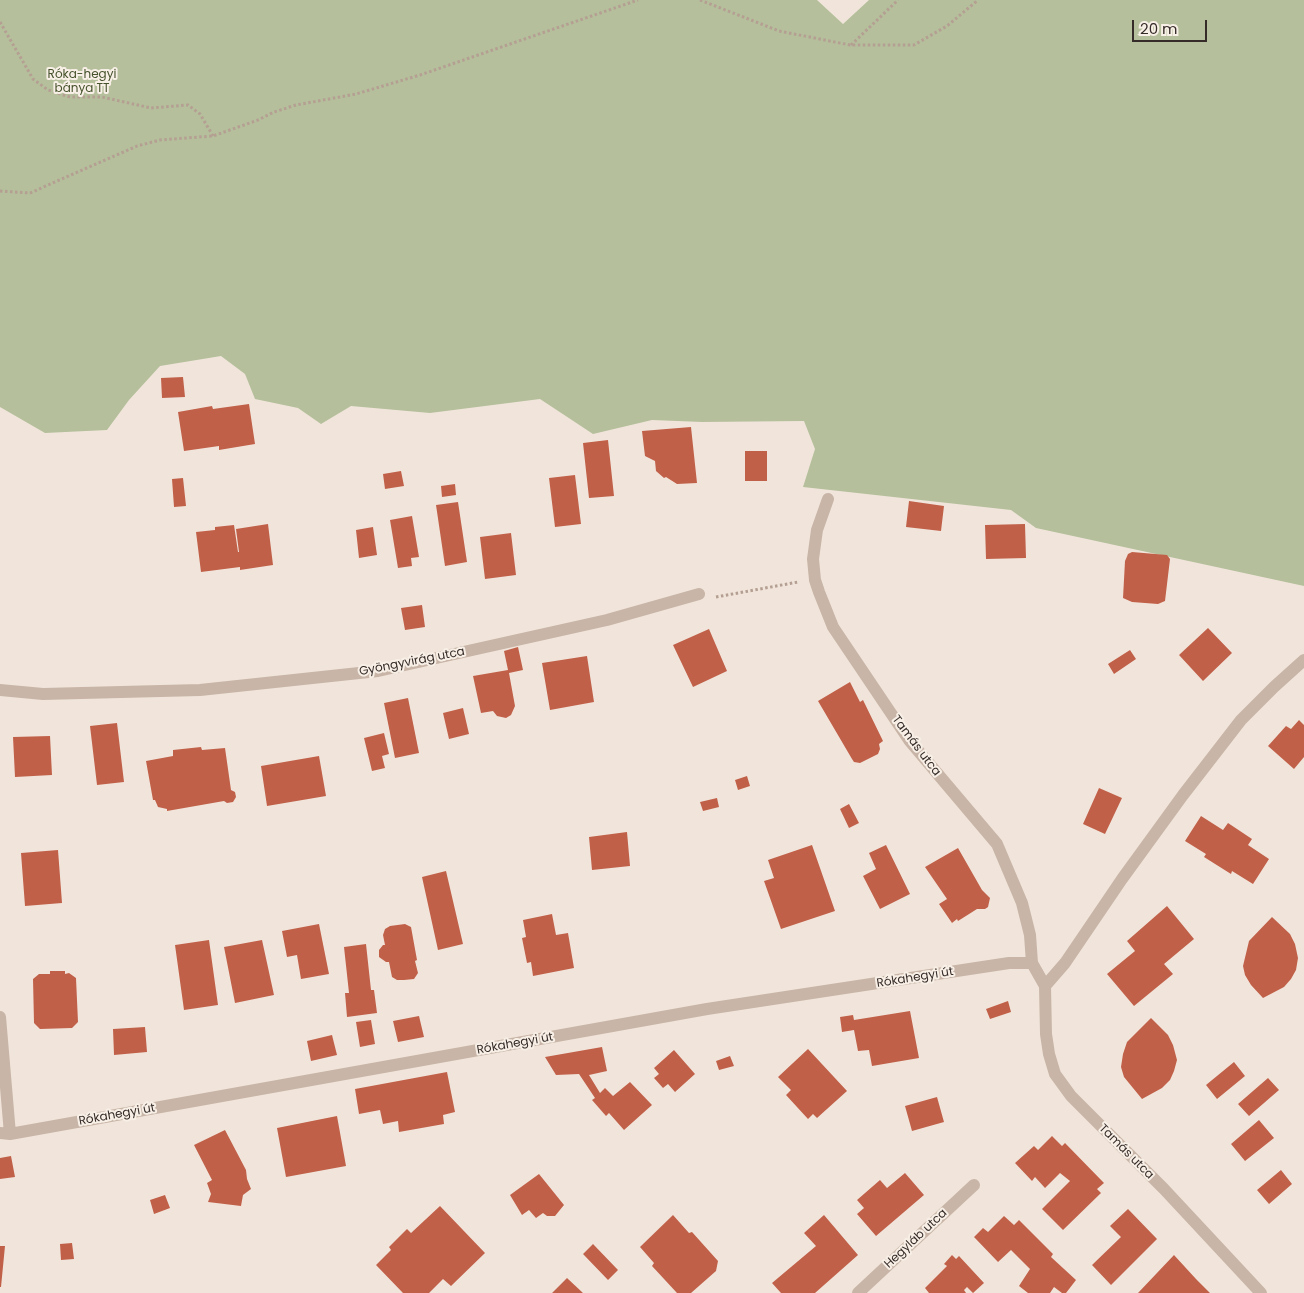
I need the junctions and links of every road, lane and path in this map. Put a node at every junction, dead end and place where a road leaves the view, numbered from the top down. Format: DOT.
graph roads {
  1 [pos="638,0"];
  2 [pos="700,0"];
  3 [pos="898,0"];
  4 [pos="978,0"];
  5 [pos="0,22"];
  6 [pos="850,45"];
  7 [pos="213,136"];
  8 [pos="0,191"];
  9 [pos="828,499"];
  10 [pos="786,585"];
  11 [pos="699,594"];
  12 [pos="1304,660"];
  13 [pos="0,690"];
  14 [pos="1032,963"];
  15 [pos="1045,986"];
  16 [pos="0,1017"];
  17 [pos="5,1134"];
  18 [pos="974,1185"];
  19 [pos="858,1293"];
  20 [pos="1261,1293"];
  1 -- 7 [label="path"];
  2 -- 6 [label="path"];
  3 -- 6 [label="path"];
  4 -- 6 [label="path"];
  5 -- 7 [label="path"];
  7 -- 8 [label="path"];
  9 -- 14 [label="street, Tamás utca"];
  10 -- 11 [label="path"];
  11 -- 13 [label="street, Gyöngyvirág utca"];
  12 -- 15 [label="street"];
  14 -- 15 [label="street, Tamás utca"];
  14 -- 17 [label="street, Rókahegyi út"];
  15 -- 20 [label="street, Tamás utca"];
  16 -- 17 [label="street"];
  18 -- 19 [label="street, Hegyláb utca"];
}
